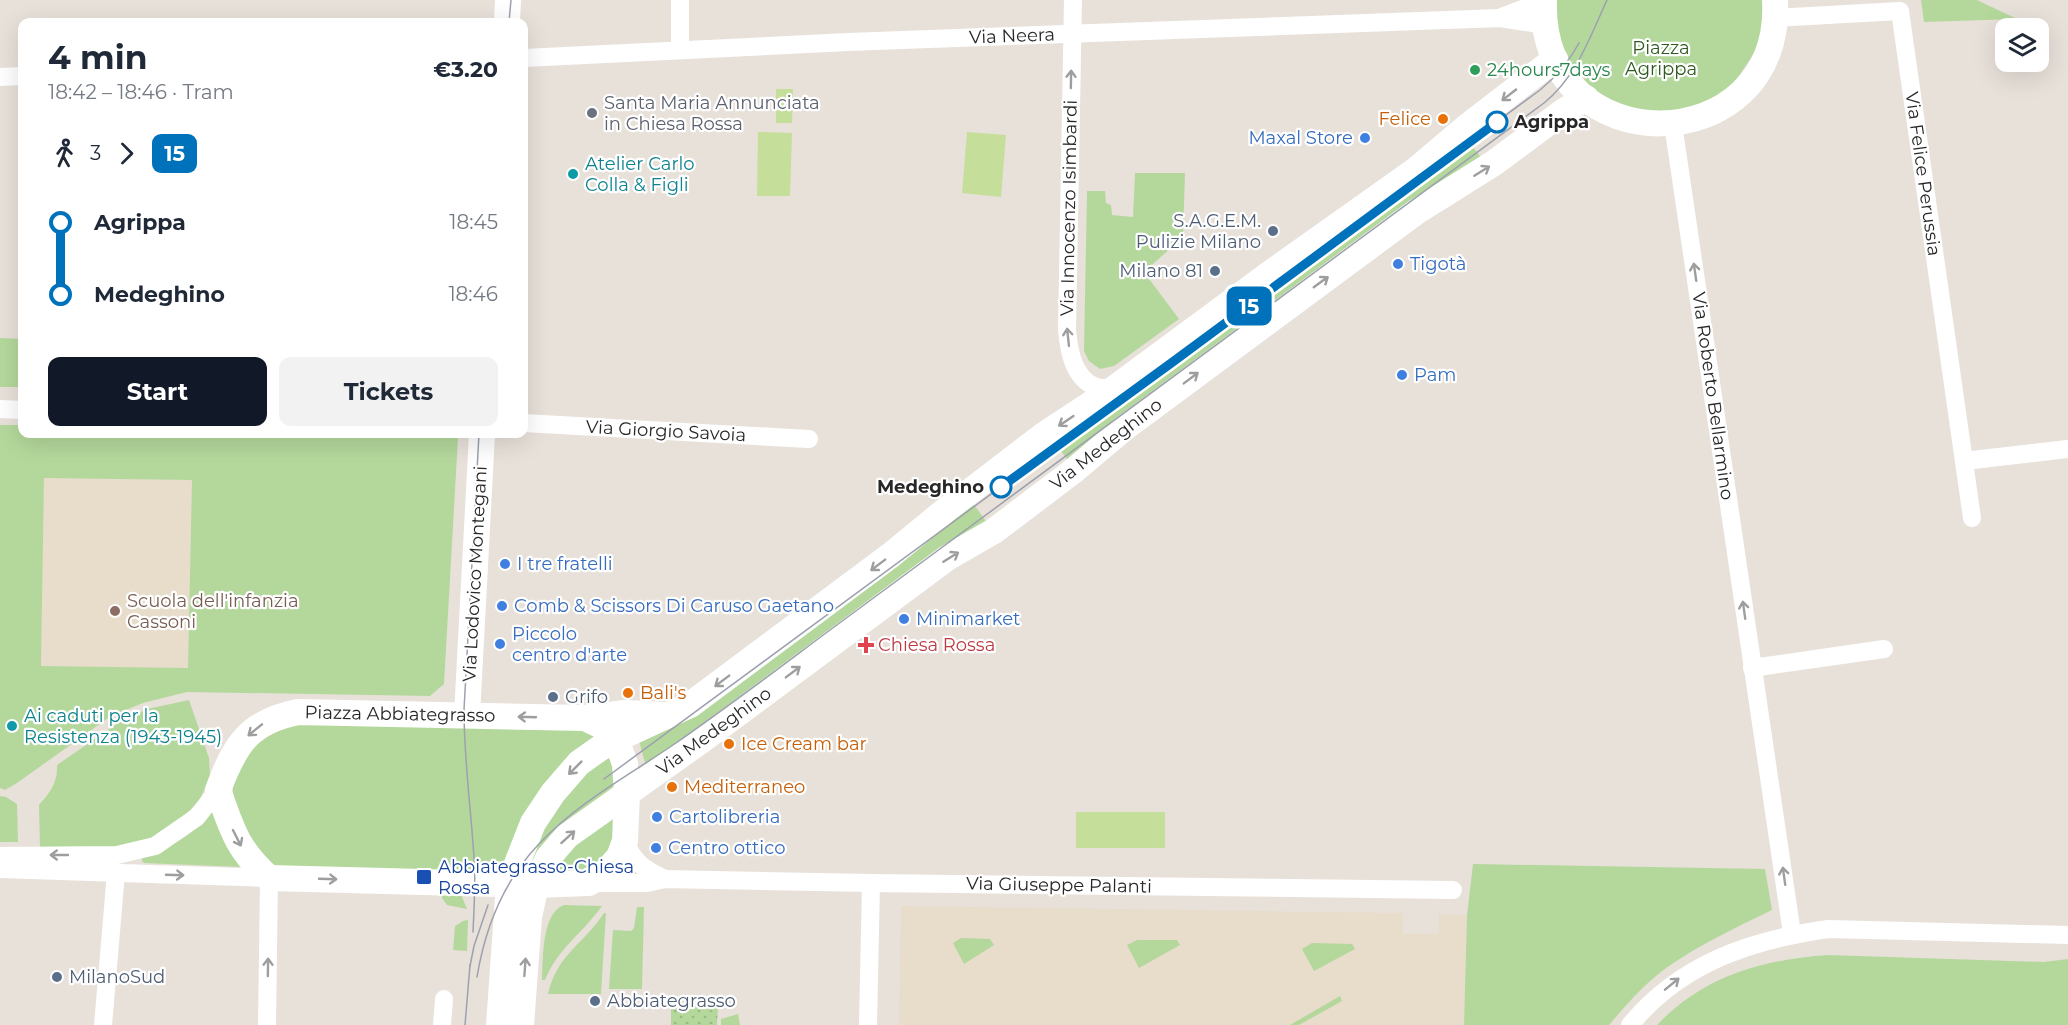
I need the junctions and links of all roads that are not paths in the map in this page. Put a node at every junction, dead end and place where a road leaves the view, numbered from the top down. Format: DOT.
graph roads {
  1 [pos="508,0"];
  2 [pos="680,0"];
  3 [pos="1073,0"];
  4 [pos="1535,0"];
  5 [pos="1545,0"];
  6 [pos="1775,9"];
  7 [pos="507,18"];
  8 [pos="1500,18"];
  9 [pos="1545,25"];
  10 [pos="1072,34"];
  11 [pos="680,50"];
  12 [pos="528,58"];
  13 [pos="1555,59"];
  14 [pos="18,76"];
  15 [pos="0,77"];
  16 [pos="1586,98"];
  17 [pos="1673,124"];
  18 [pos="1114,388"];
  19 [pos="0,409"];
  20 [pos="18,410"];
  21 [pos="528,423"];
  22 [pos="482,438"];
  23 [pos="809,439"];
  24 [pos="2068,448"];
  25 [pos="1964,461"];
  26 [pos="1972,518"];
  27 [pos="1884,649"];
  28 [pos="1752,668"];
  29 [pos="467,715"];
  30 [pos="669,715"];
  31 [pos="585,718"];
  32 [pos="616,739"];
  33 [pos="218,790"];
  34 [pos="627,793"];
  35 [pos="625,841"];
  36 [pos="0,856"];
  37 [pos="117,864"];
  38 [pos="0,869"];
  39 [pos="269,878"];
  40 [pos="665,879"];
  41 [pos="589,883"];
  42 [pos="509,884"];
  43 [pos="870,884"];
  44 [pos="536,885"];
  45 [pos="1453,890"];
  46 [pos="1792,934"];
  47 [pos="2068,935"];
  48 [pos="444,999"];
  49 [pos="103,1025"];
  50 [pos="267,1025"];
  51 [pos="442,1025"];
  52 [pos="499,1025"];
  53 [pos="521,1025"];
  54 [pos="868,1025"];
  55 [pos="1630,1025"];
  1 -- 7 [label="main road"];
  2 -- 11 [label="street"];
  3 -- 10 [label="street, Via Innocenzo Isimbardi"];
  4 -- 8 [label="street, Via Neera"];
  5 -- 9 [label="main road"];
  6 -- 17 [label="main road"];
  6 -- 25 [label="street, Via Felice Perussia"];
  8 -- 9 [label="street, Via Neera"];
  8 -- 10 [label="street, Via Neera"];
  9 -- 13 [label="main road"];
  10 -- 11 [label="street, Via Neera"];
  18 -- 10 [label="street, Via Innocenzo Isimbardi, one-way"];
  11 -- 12 [label="street, Via Neera"];
  13 -- 16 [label="main road"];
  13 -- 18 [label="main road, Via Medeghino, one-way"];
  14 -- 15 [label="street"];
  16 -- 17 [label="main road"];
  34 -- 16 [label="main road, Via Medeghino, one-way"];
  28 -- 17 [label="street, Via Roberto Bellarmino, one-way"];
  18 -- 30 [label="main road, Via Medeghino, one-way"];
  19 -- 20 [label="street"];
  21 -- 23 [label="street, Via Giorgio Savoia"];
  22 -- 29 [label="main road, Via Lodovico Montegani"];
  24 -- 25 [label="street"];
  25 -- 26 [label="street, Via Felice Perussia"];
  27 -- 28 [label="street"];
  46 -- 28 [label="street, Via Roberto Bellarmino, one-way"];
  31 -- 29 [label="main road, Piazza Abbiategrasso, one-way"];
  29 -- 33 [label="main road, Piazza Abbiategrasso, one-way"];
  30 -- 31 [label="main road, Piazza Abbiategrasso"];
  30 -- 32 [label="main road"];
  31 -- 32 [label="main road, Piazza Abbiategrasso"];
  32 -- 34 [label="main road"];
  32 -- 42 [label="main road, one-way"];
  33 -- 37 [label="street, Piazza Abbiategrasso"];
  33 -- 39 [label="main road, one-way"];
  34 -- 35 [label="main road"];
  44 -- 34 [label="main road, one-way"];
  35 -- 40 [label="street"];
  35 -- 41 [label="main road"];
  37 -- 36 [label="street, one-way"];
  37 -- 38 [label="street"];
  37 -- 39 [label="street, one-way"];
  37 -- 49 [label="street"];
  39 -- 42 [label="main road, one-way"];
  50 -- 39 [label="street, one-way"];
  40 -- 41 [label="street"];
  40 -- 43 [label="street, Via Giuseppe Palanti"];
  41 -- 44 [label="main road"];
  42 -- 44 [label="main road"];
  42 -- 52 [label="main road"];
  43 -- 45 [label="street, Via Giuseppe Palanti"];
  43 -- 54 [label="street"];
  53 -- 44 [label="main road, one-way"];
  46 -- 47 [label="street"];
  55 -- 46 [label="street, one-way"];
  48 -- 51 [label="street"];
}
